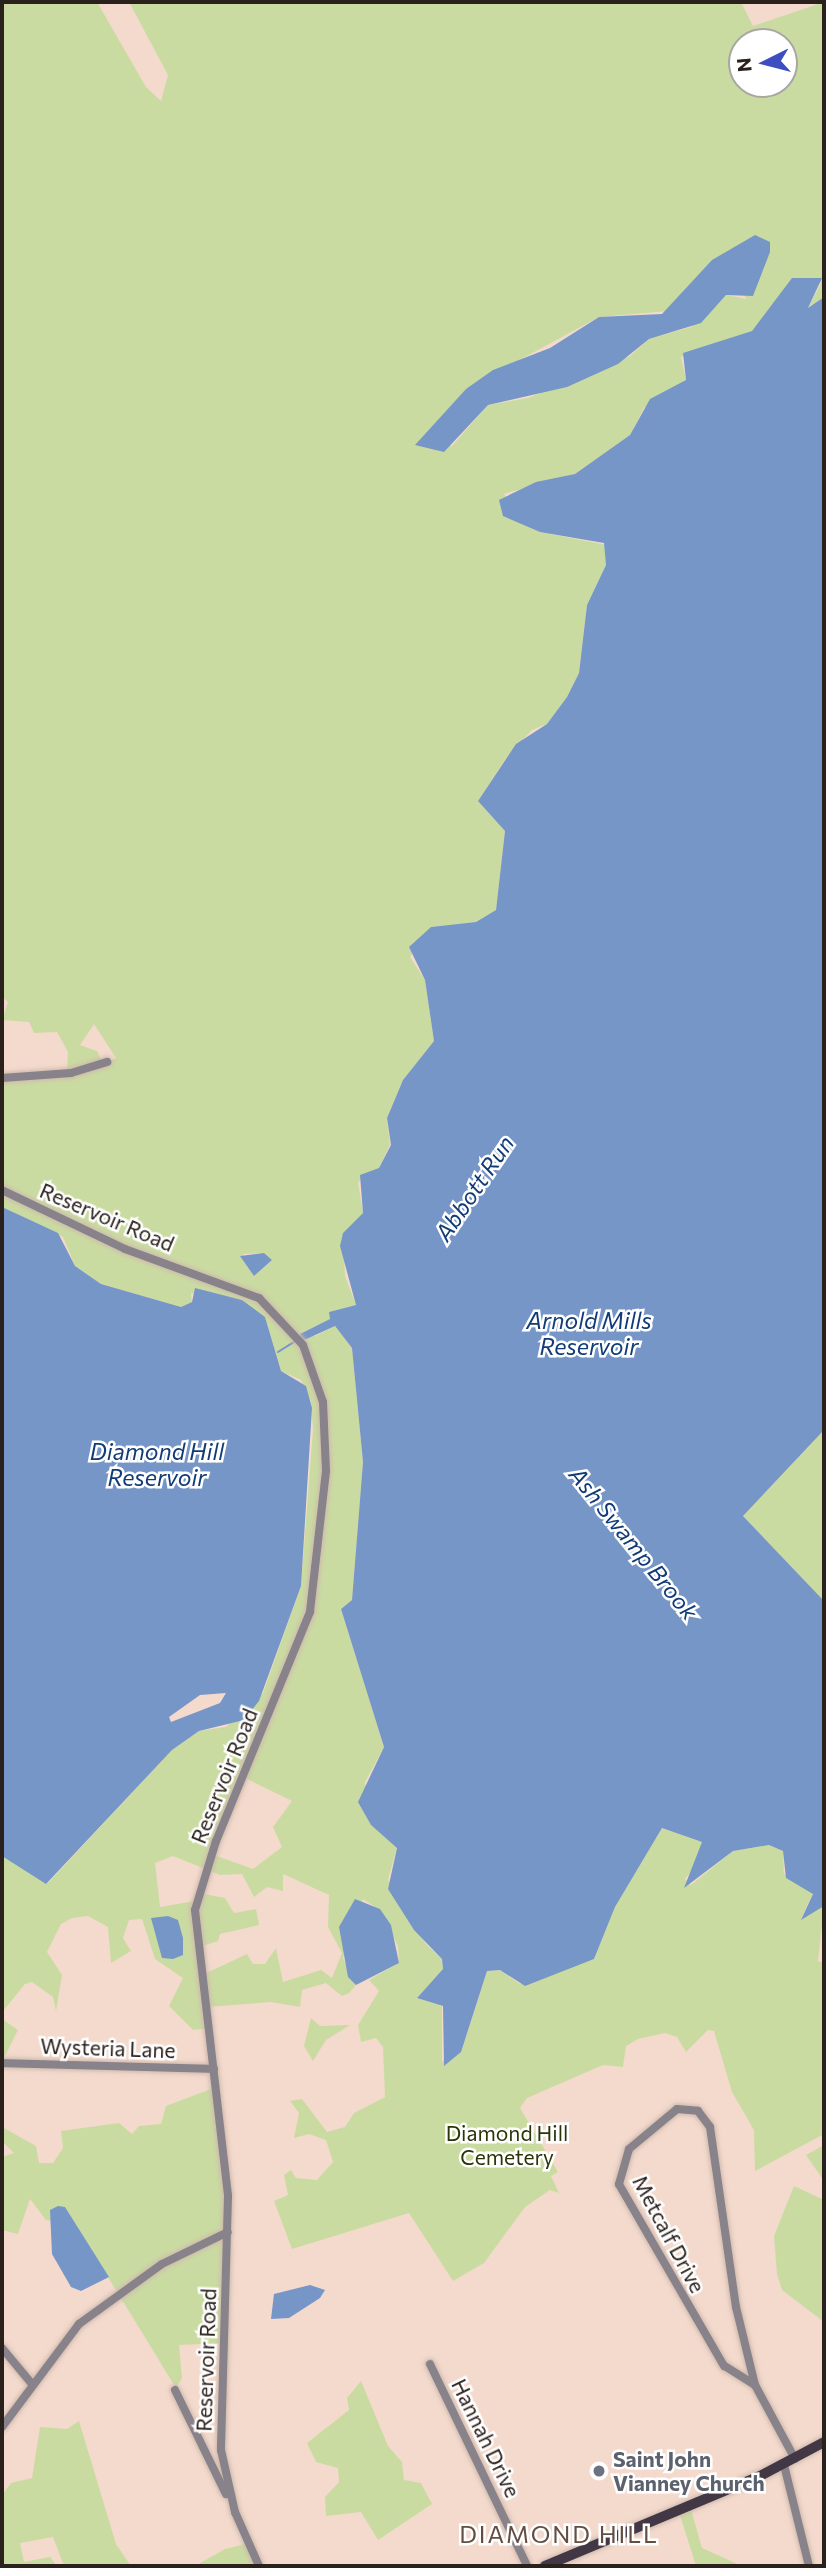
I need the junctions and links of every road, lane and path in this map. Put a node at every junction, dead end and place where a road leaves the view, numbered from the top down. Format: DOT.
graph roads {
  1 [pos="107,1062"];
  2 [pos="2,1078"];
  3 [pos="2,1190"];
  4 [pos="2,2063"];
  5 [pos="214,2069"];
  6 [pos="228,2232"];
  7 [pos="2,2348"];
  8 [pos="430,2364"];
  9 [pos="32,2384"];
  10 [pos="755,2385"];
  11 [pos="175,2389"];
  12 [pos="2,2427"];
  13 [pos="824,2442"];
  14 [pos="795,2459"];
  15 [pos="784,2465"];
  16 [pos="235,2512"];
  17 [pos="550,2565"];
  18 [pos="259,2566"];
  19 [pos="527,2566"];
  20 [pos="809,2566"];
  1 -- 2 [label="street"];
  3 -- 5 [label="street, Reservoir Road"];
  4 -- 5 [label="street, Wysteria Lane"];
  5 -- 6 [label="street, Reservoir Road"];
  6 -- 9 [label="street"];
  6 -- 16 [label="street, Reservoir Road"];
  7 -- 9 [label="street"];
  8 -- 19 [label="street, Hannah Drive"];
  9 -- 12 [label="street"];
  10 -- 10 [label="street, Metcalf Drive"];
  10 -- 14 [label="street, Metcalf Drive"];
  11 -- 16 [label="street"];
  13 -- 14 [label="main road"];
  14 -- 15 [label="main road"];
  15 -- 17 [label="main road"];
  15 -- 20 [label="street"];
  16 -- 18 [label="street, Reservoir Road"];
}
